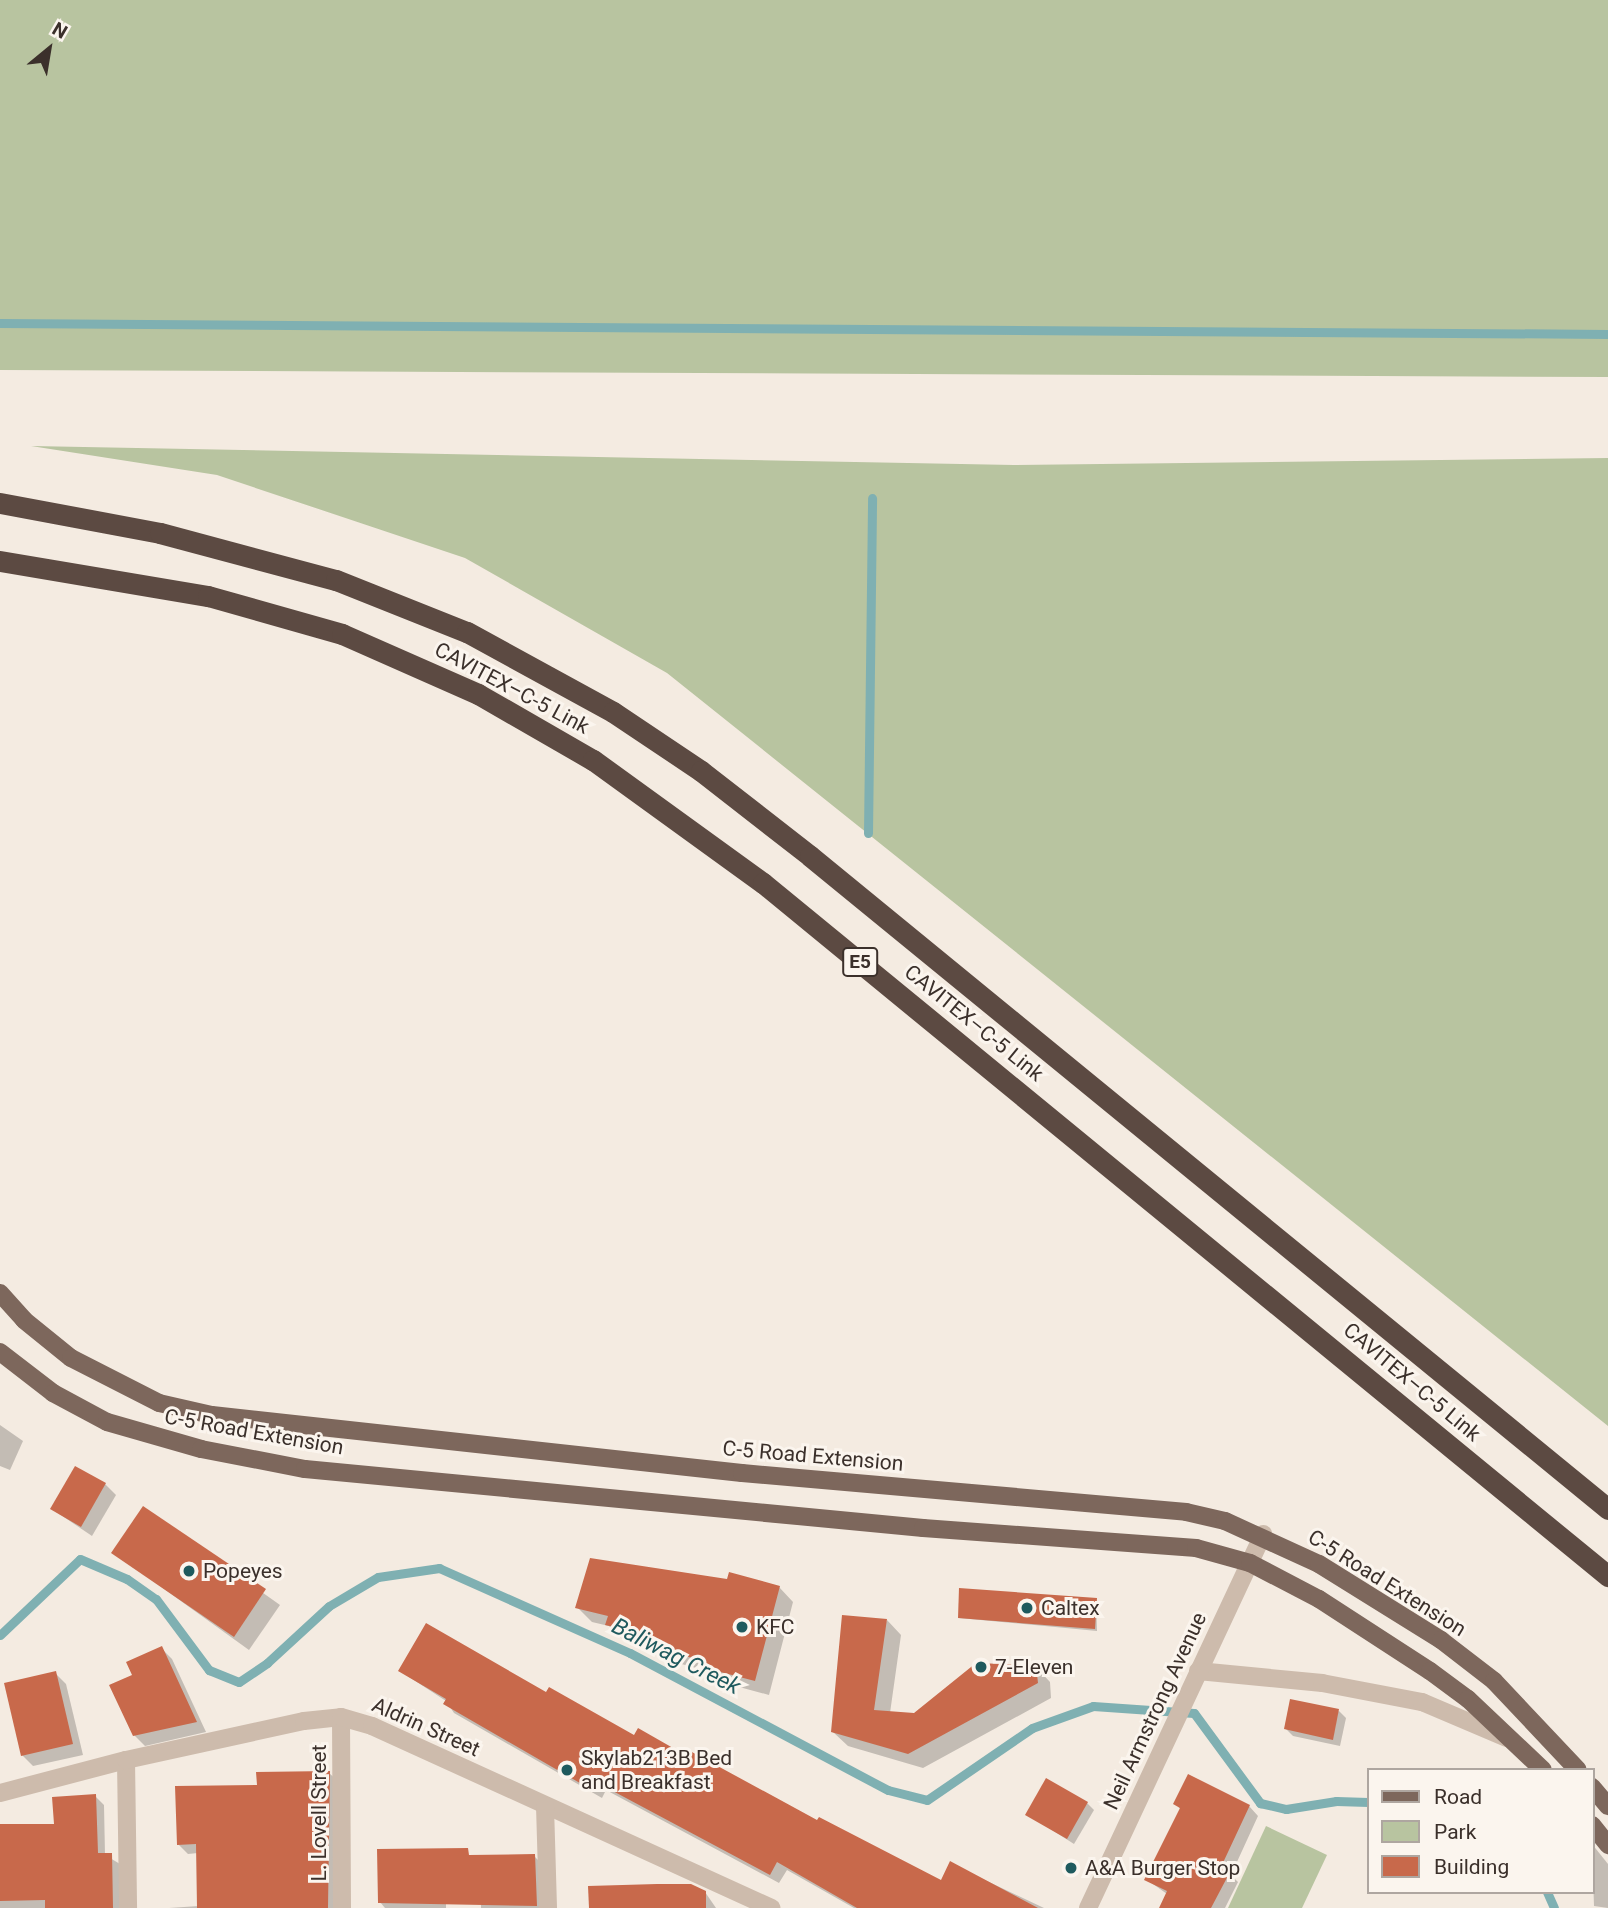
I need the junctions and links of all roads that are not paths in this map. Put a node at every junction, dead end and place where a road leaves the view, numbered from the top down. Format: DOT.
graph roads {
  1 [pos="0,503"];
  2 [pos="0,561"];
  3 [pos="0,1293"];
  4 [pos="0,1352"];
  5 [pos="1608,1509"];
  6 [pos="1263,1534"];
  7 [pos="1250,1563"];
  8 [pos="1608,1576"];
  9 [pos="1198,1671"];
  10 [pos="341,1717"];
  11 [pos="1521,1746"];
  12 [pos="126,1760"];
  13 [pos="1541,1768"];
  14 [pos="1576,1768"];
  15 [pos="1594,1789"];
  16 [pos="0,1793"];
  17 [pos="545,1806"];
  18 [pos="1608,1806"];
  19 [pos="1594,1828"];
  20 [pos="1608,1845"];
  21 [pos="767,1907"];
  22 [pos="128,1908"];
  23 [pos="342,1908"];
  24 [pos="548,1908"];
  25 [pos="1088,1908"];
  1 -- 5 [label="highway, CAVITEX–C-5 Link / E5"];
  2 -- 8 [label="highway, CAVITEX–C-5 Link / E5"];
  3 -- 6 [label="main road, C-5 Road Extension"];
  4 -- 7 [label="main road, C-5 Road Extension"];
  6 -- 7 [label="street, Neil Armstrong Avenue"];
  6 -- 14 [label="main road, C-5 Road Extension"];
  7 -- 9 [label="street, Neil Armstrong Avenue"];
  7 -- 11 [label="main road, C-5 Road Extension"];
  9 -- 11 [label="street"];
  9 -- 25 [label="street, Neil Armstrong Avenue"];
  10 -- 12 [label="street, Aldrin Street"];
  10 -- 17 [label="street, Aldrin Street"];
  10 -- 23 [label="street, L. Lovell Street"];
  11 -- 13 [label="main road, C-5 Road Extension"];
  12 -- 16 [label="street, Aldrin Street"];
  12 -- 22 [label="street"];
  15 -- 18 [label="main road"];
  17 -- 21 [label="street, Aldrin Street"];
  17 -- 24 [label="street"];
  19 -- 20 [label="main road"];
}
